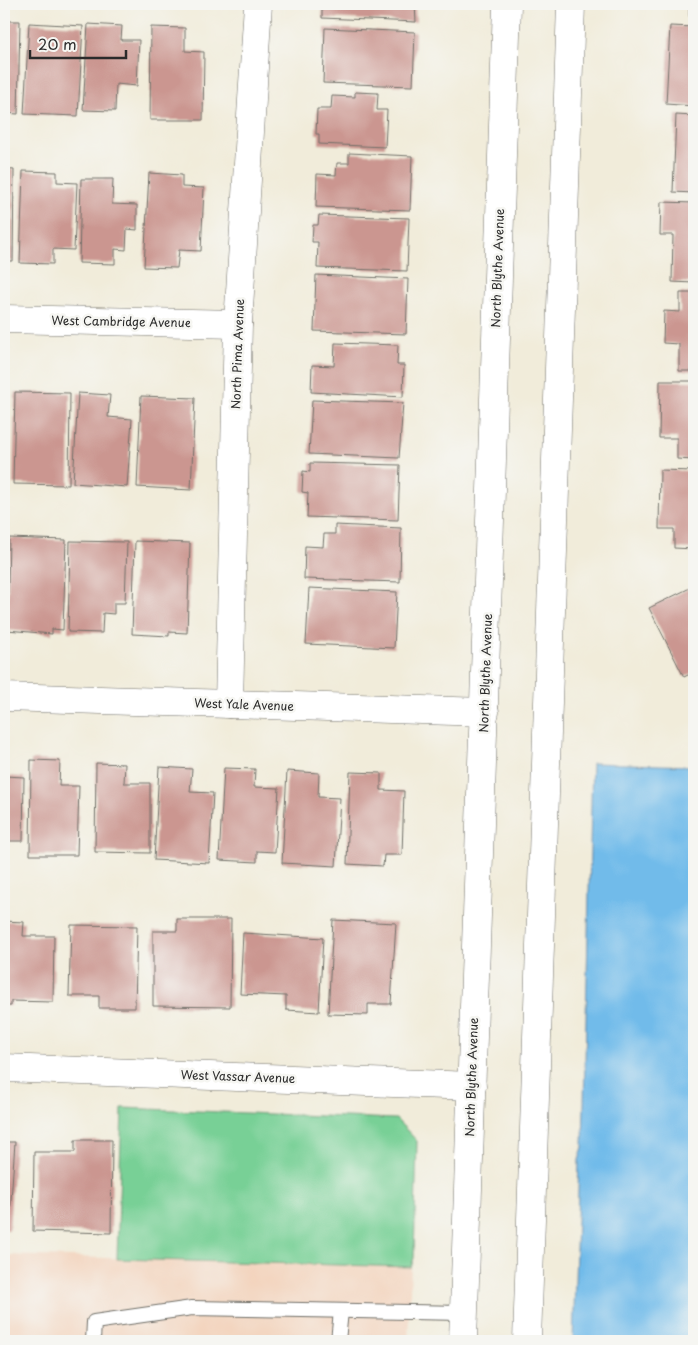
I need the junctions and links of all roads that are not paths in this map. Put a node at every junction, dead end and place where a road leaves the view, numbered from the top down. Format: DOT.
graph roads {
  1 [pos="258,4"];
  2 [pos="507,4"];
  3 [pos="571,4"];
  4 [pos="4,319"];
  5 [pos="238,324"];
  6 [pos="4,697"];
  7 [pos="229,704"];
  8 [pos="484,712"];
  9 [pos="4,1068"];
  10 [pos="472,1086"];
  11 [pos="341,1311"];
  12 [pos="464,1313"];
  13 [pos="93,1341"];
  14 [pos="338,1341"];
  15 [pos="463,1341"];
  16 [pos="527,1341"];
  1 -- 5 [label="street, North Pima Avenue"];
  2 -- 8 [label="street, North Blythe Avenue"];
  3 -- 16 [label="street"];
  4 -- 5 [label="street, West Cambridge Avenue"];
  5 -- 7 [label="street, North Pima Avenue"];
  6 -- 7 [label="street, West Yale Avenue"];
  7 -- 8 [label="street, West Yale Avenue"];
  8 -- 10 [label="street, North Blythe Avenue"];
  9 -- 10 [label="street, West Vassar Avenue"];
  10 -- 12 [label="street, North Blythe Avenue"];
  11 -- 12 [label="lane"];
  11 -- 13 [label="lane"];
  11 -- 14 [label="lane"];
  12 -- 15 [label="street, North Blythe Avenue"];
}
